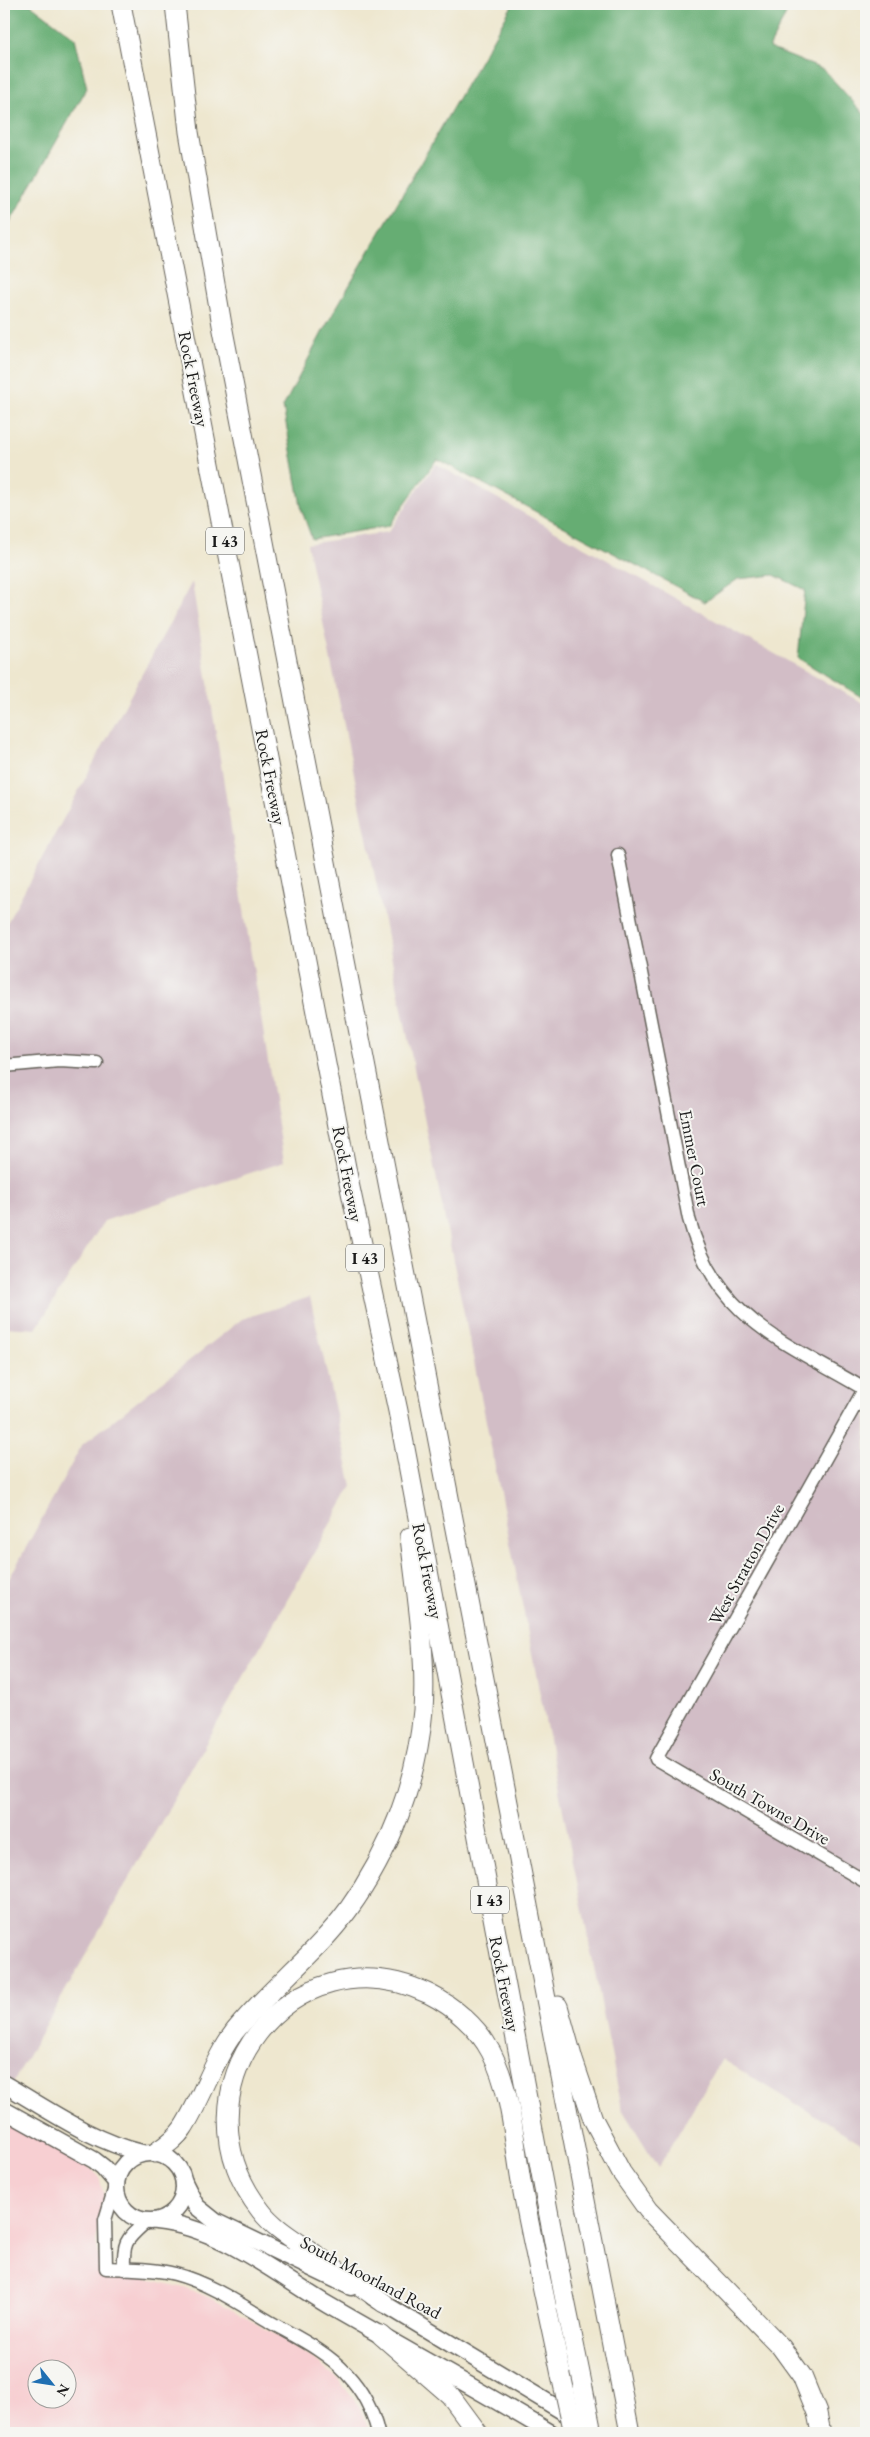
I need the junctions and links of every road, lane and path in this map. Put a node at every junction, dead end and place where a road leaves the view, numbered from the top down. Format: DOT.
graph roads {
  1 [pos="121,4"];
  2 [pos="175,4"];
  3 [pos="618,855"];
  4 [pos="97,1063"];
  5 [pos="4,1066"];
  6 [pos="866,1388"];
  7 [pos="398,1411"];
  8 [pos="656,1759"];
  9 [pos="521,1875"];
  10 [pos="866,1882"];
  11 [pos="4,2084"];
  12 [pos="4,2110"];
  13 [pos="149,2153"];
  14 [pos="184,2182"];
  15 [pos="115,2185"];
  16 [pos="151,2222"];
  17 [pos="124,2268"];
  18 [pos="384,2303"];
  19 [pos="381,2335"];
  20 [pos="378,2433"];
  21 [pos="478,2433"];
  22 [pos="551,2433"];
  23 [pos="574,2433"];
  24 [pos="592,2433"];
  25 [pos="600,2433"];
  26 [pos="630,2433"];
  27 [pos="821,2433"];
  1 -- 7 [label="highway, Rock Freeway / I 43"];
  2 -- 9 [label="highway, Rock Freeway / I 43"];
  3 -- 6 [label="street, Emmer Court"];
  4 -- 5 [label="street"];
  6 -- 8 [label="street, West Stratton Drive"];
  7 -- 13 [label="highway"];
  7 -- 24 [label="highway, Rock Freeway / I 43, bridge"];
  8 -- 10 [label="street, South Towne Drive"];
  9 -- 26 [label="highway, Rock Freeway / I 43"];
  9 -- 27 [label="highway"];
  11 -- 13 [label="main road"];
  12 -- 15 [label="main road"];
  13 -- 14 [label="main road"];
  13 -- 15 [label="main road"];
  14 -- 16 [label="main road"];
  14 -- 18 [label="main road, South Moorland Road"];
  15 -- 16 [label="main road"];
  15 -- 17 [label="street"];
  16 -- 17 [label="street"];
  16 -- 19 [label="main road"];
  17 -- 20 [label="street"];
  18 -- 23 [label="highway, bridge"];
  18 -- 25 [label="main road, South Moorland Road"];
  19 -- 21 [label="highway"];
  19 -- 22 [label="main road"];
}
